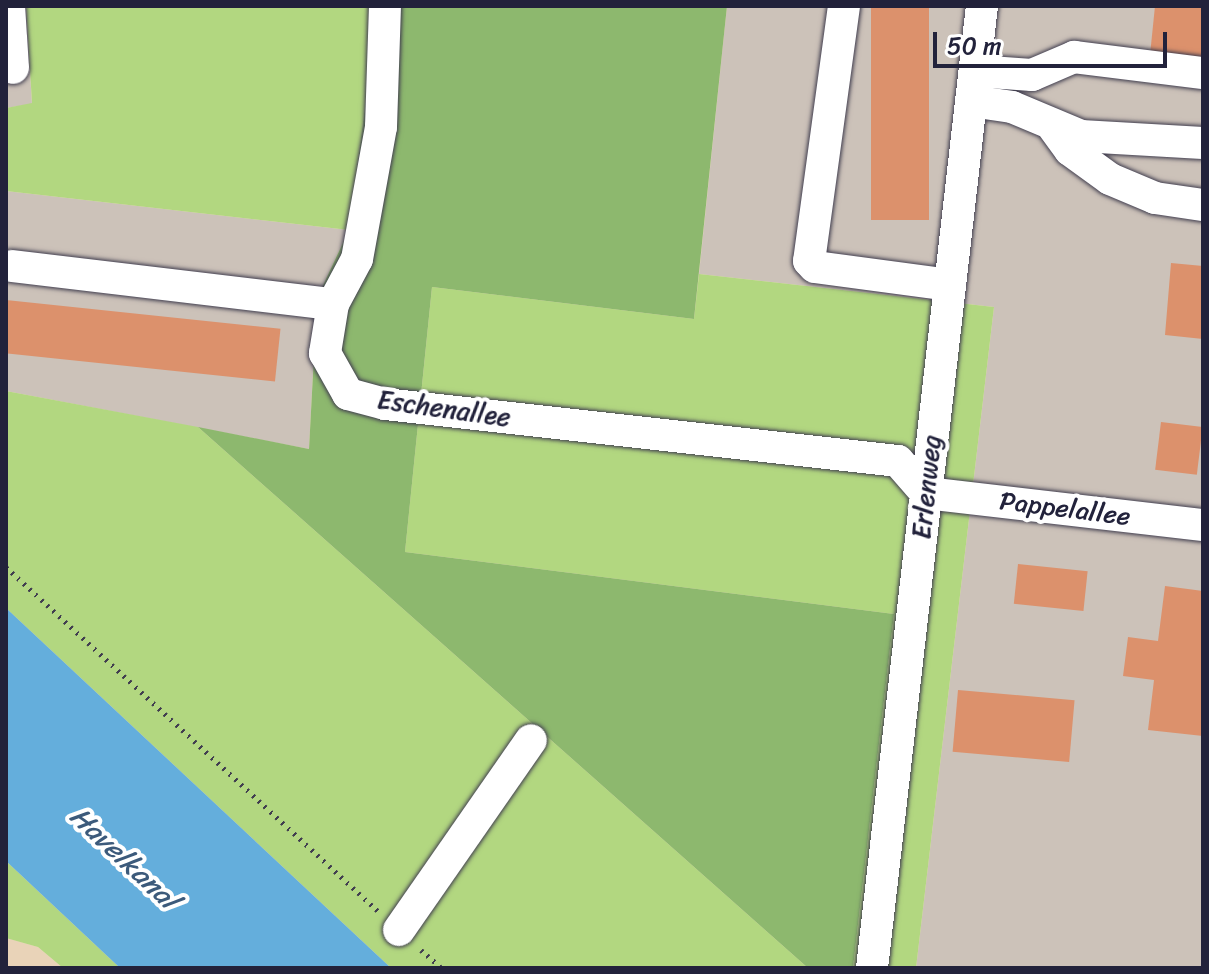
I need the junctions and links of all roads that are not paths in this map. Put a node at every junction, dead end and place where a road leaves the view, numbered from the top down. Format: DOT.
graph roads {
  1 [pos="9,6"];
  2 [pos="385,6"];
  3 [pos="844,6"];
  4 [pos="982,6"];
  5 [pos="13,68"];
  6 [pos="1203,73"];
  7 [pos="973,86"];
  8 [pos="1054,128"];
  9 [pos="1203,143"];
  10 [pos="1203,205"];
  11 [pos="12,266"];
  12 [pos="950,285"];
  13 [pos="333,304"];
  14 [pos="926,493"];
  15 [pos="1203,525"];
  16 [pos="531,740"];
  17 [pos="399,930"];
  18 [pos="872,968"];
  1 -- 5 [label="street"];
  2 -- 13 [label="street, Eschenallee"];
  3 -- 12 [label="street"];
  4 -- 7 [label="street, Erlenweg"];
  6 -- 7 [label="street"];
  7 -- 8 [label="street"];
  7 -- 12 [label="street, Erlenweg"];
  8 -- 9 [label="street"];
  8 -- 10 [label="street"];
  11 -- 13 [label="street"];
  12 -- 14 [label="street, Erlenweg"];
  13 -- 14 [label="street, Eschenallee"];
  14 -- 15 [label="street, Pappelallee"];
  14 -- 18 [label="street, Erlenweg"];
  16 -- 17 [label="street"];
}
